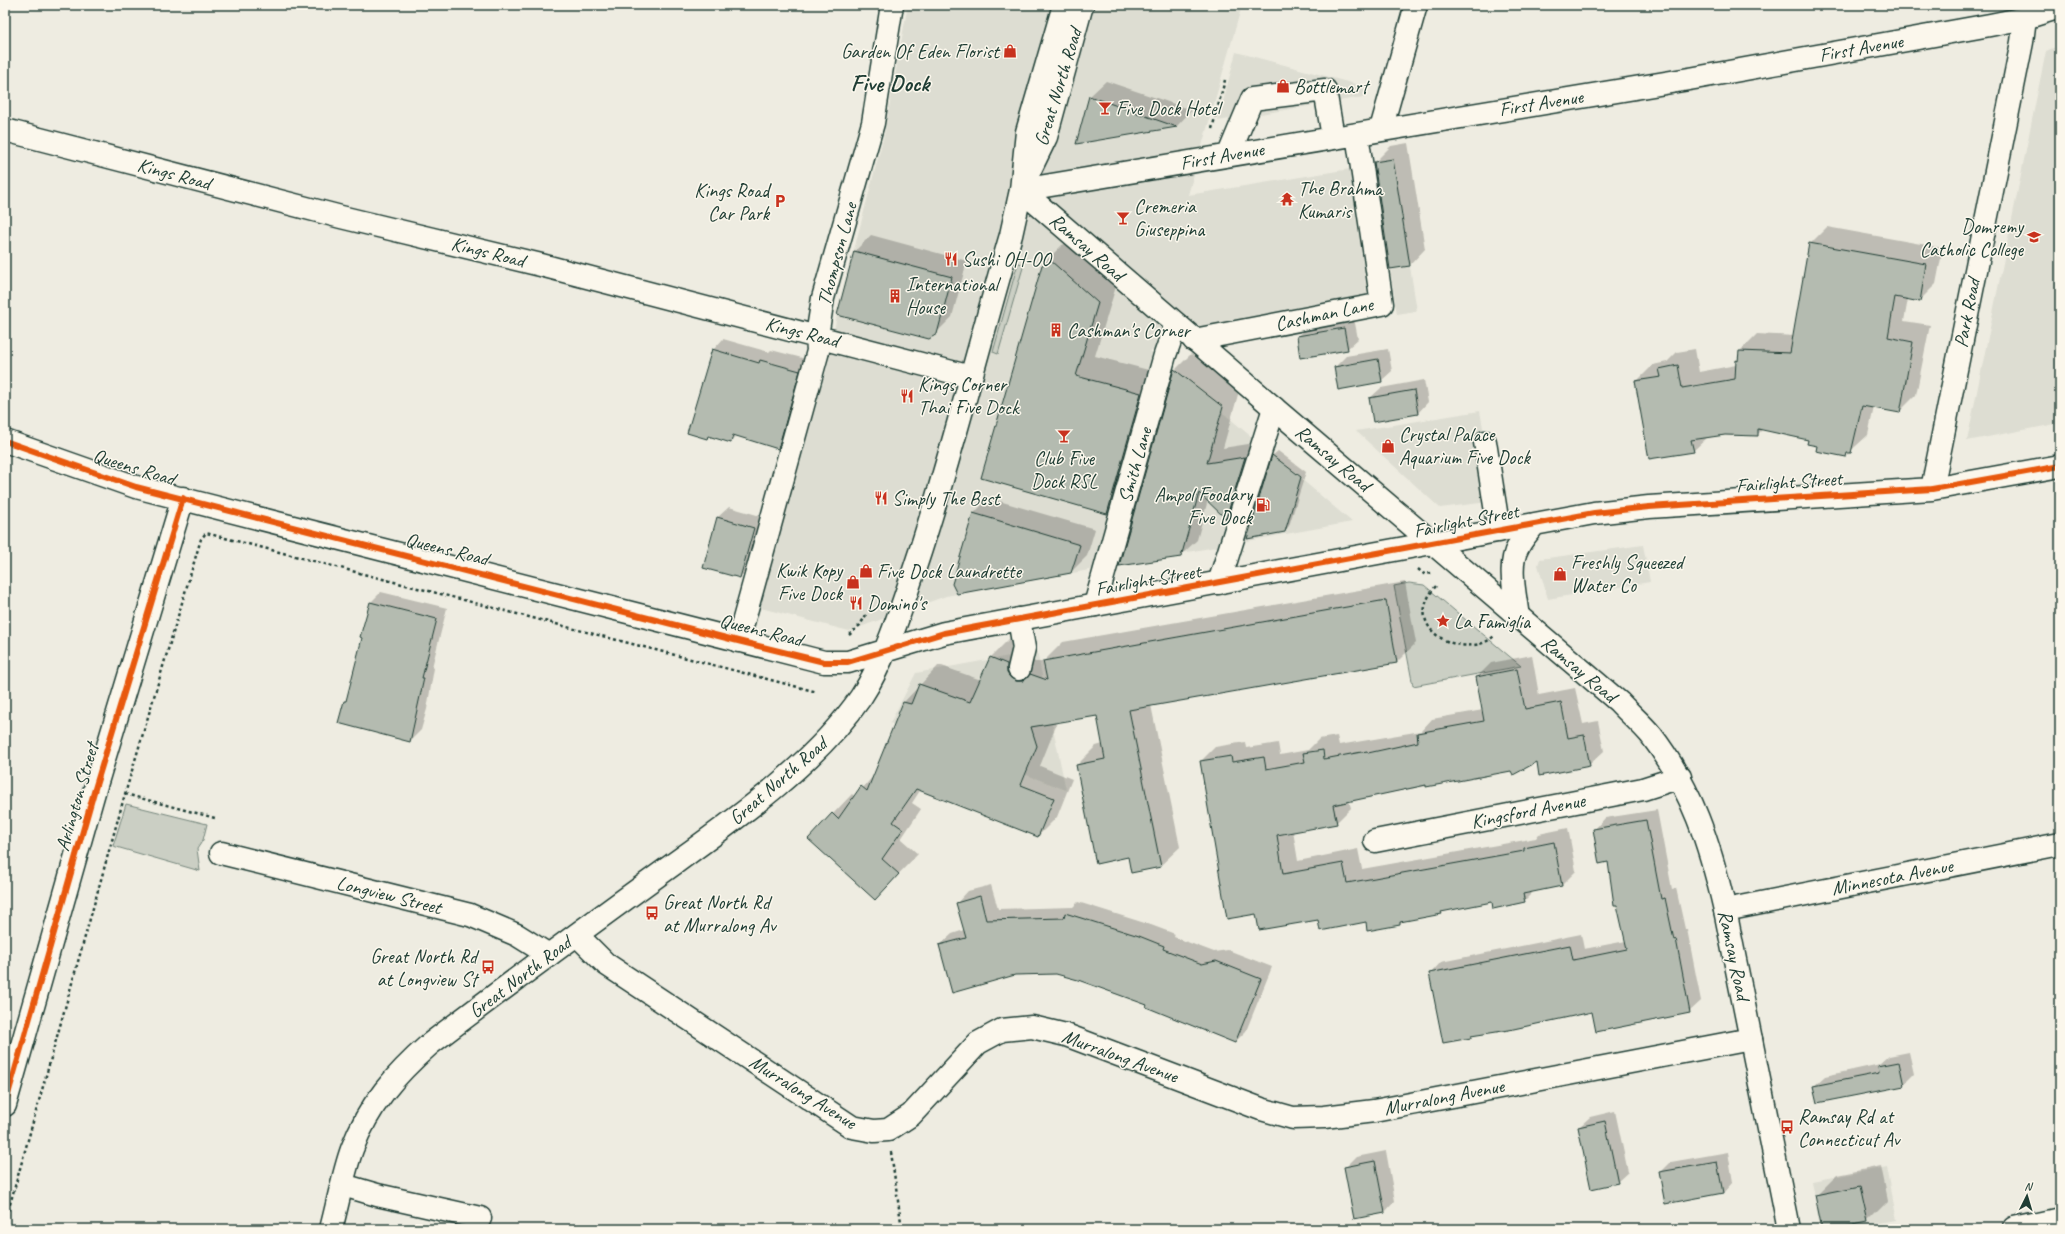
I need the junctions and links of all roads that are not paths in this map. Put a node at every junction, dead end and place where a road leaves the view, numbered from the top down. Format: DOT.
graph roads {
  1 [pos="892,5"];
  2 [pos="1064,5"];
  3 [pos="1082,5"];
  4 [pos="2060,7"];
  5 [pos="1414,11"];
  6 [pos="2025,18"];
  7 [pos="1381,129"];
  8 [pos="5,130"];
  9 [pos="1357,134"];
  10 [pos="1333,137"];
  11 [pos="1229,154"];
  12 [pos="1021,190"];
  13 [pos="1176,324"];
  14 [pos="817,336"];
  15 [pos="1194,340"];
  16 [pos="971,377"];
  17 [pos="1274,408"];
  18 [pos="5,441"];
  19 [pos="1485,442"];
  20 [pos="2060,466"];
  21 [pos="1932,489"];
  22 [pos="183,498"];
  23 [pos="1535,524"];
  24 [pos="1499,531"];
  25 [pos="1432,543"];
  26 [pos="1219,583"];
  27 [pos="1095,605"];
  28 [pos="1518,618"];
  29 [pos="1018,619"];
  30 [pos="738,641"];
  31 [pos="884,651"];
  32 [pos="1019,669"];
  33 [pos="1680,777"];
  34 [pos="1375,841"];
  35 [pos="2060,844"];
  36 [pos="221,853"];
  37 [pos="1725,910"];
  38 [pos="577,935"];
  39 [pos="549,955"];
  40 [pos="1751,1038"];
  41 [pos="5,1105"];
  42 [pos="343,1185"];
  43 [pos="480,1218"];
  44 [pos="2060,1220"];
  45 [pos="331,1229"];
  46 [pos="1788,1229"];
  47 [pos="2015,1229"];
  1 -- 14 [label="street, Thompson Lane"];
  2 -- 12 [label="street, Great North Road"];
  3 -- 12 [label="street, Great North Road"];
  4 -- 6 [label="street, First Avenue"];
  5 -- 7 [label="street"];
  6 -- 7 [label="street, First Avenue"];
  6 -- 21 [label="street, Park Road"];
  7 -- 9 [label="street, First Avenue"];
  8 -- 14 [label="street, Kings Road"];
  9 -- 10 [label="street, First Avenue"];
  9 -- 15 [label="street, Cashman Lane"];
  10 -- 11 [label="street, First Avenue"];
  10 -- 11 [label="street"];
  11 -- 12 [label="street, First Avenue"];
  12 -- 13 [label="street, Ramsay Road"];
  12 -- 16 [label="street, Great North Road"];
  13 -- 15 [label="street, Ramsay Road"];
  13 -- 27 [label="street, Smith Lane"];
  14 -- 16 [label="street, Kings Road"];
  14 -- 30 [label="street, Thompson Lane"];
  15 -- 17 [label="street, Ramsay Road"];
  16 -- 31 [label="street, Great North Road"];
  17 -- 25 [label="street, Ramsay Road"];
  17 -- 26 [label="street"];
  18 -- 22 [label="street, Queens Road"];
  19 -- 24 [label="street"];
  20 -- 21 [label="street, Fairlight Street"];
  21 -- 23 [label="street, Fairlight Street"];
  22 -- 30 [label="street, Queens Road"];
  22 -- 41 [label="street, Arlington Street"];
  23 -- 24 [label="street, Fairlight Street"];
  23 -- 28 [label="street"];
  24 -- 25 [label="street, Fairlight Street"];
  25 -- 26 [label="street, Fairlight Street"];
  25 -- 28 [label="street, Ramsay Road"];
  26 -- 27 [label="street, Fairlight Street"];
  27 -- 29 [label="street, Fairlight Street"];
  28 -- 33 [label="street, Ramsay Road"];
  29 -- 31 [label="street, Fairlight Street"];
  29 -- 32 [label="street"];
  30 -- 31 [label="street, Queens Road"];
  31 -- 38 [label="street, Great North Road"];
  33 -- 34 [label="street, Kingsford Avenue"];
  33 -- 37 [label="street, Ramsay Road"];
  35 -- 37 [label="street, Minnesota Avenue"];
  36 -- 39 [label="street, Longview Street"];
  37 -- 40 [label="street, Ramsay Road"];
  38 -- 39 [label="street, Great North Road"];
  38 -- 40 [label="street, Murralong Avenue"];
  39 -- 42 [label="street, Great North Road"];
  40 -- 46 [label="street, Ramsay Road"];
  42 -- 43 [label="street"];
  42 -- 45 [label="street, Great North Road"];
  44 -- 47 [label="street"];
}
